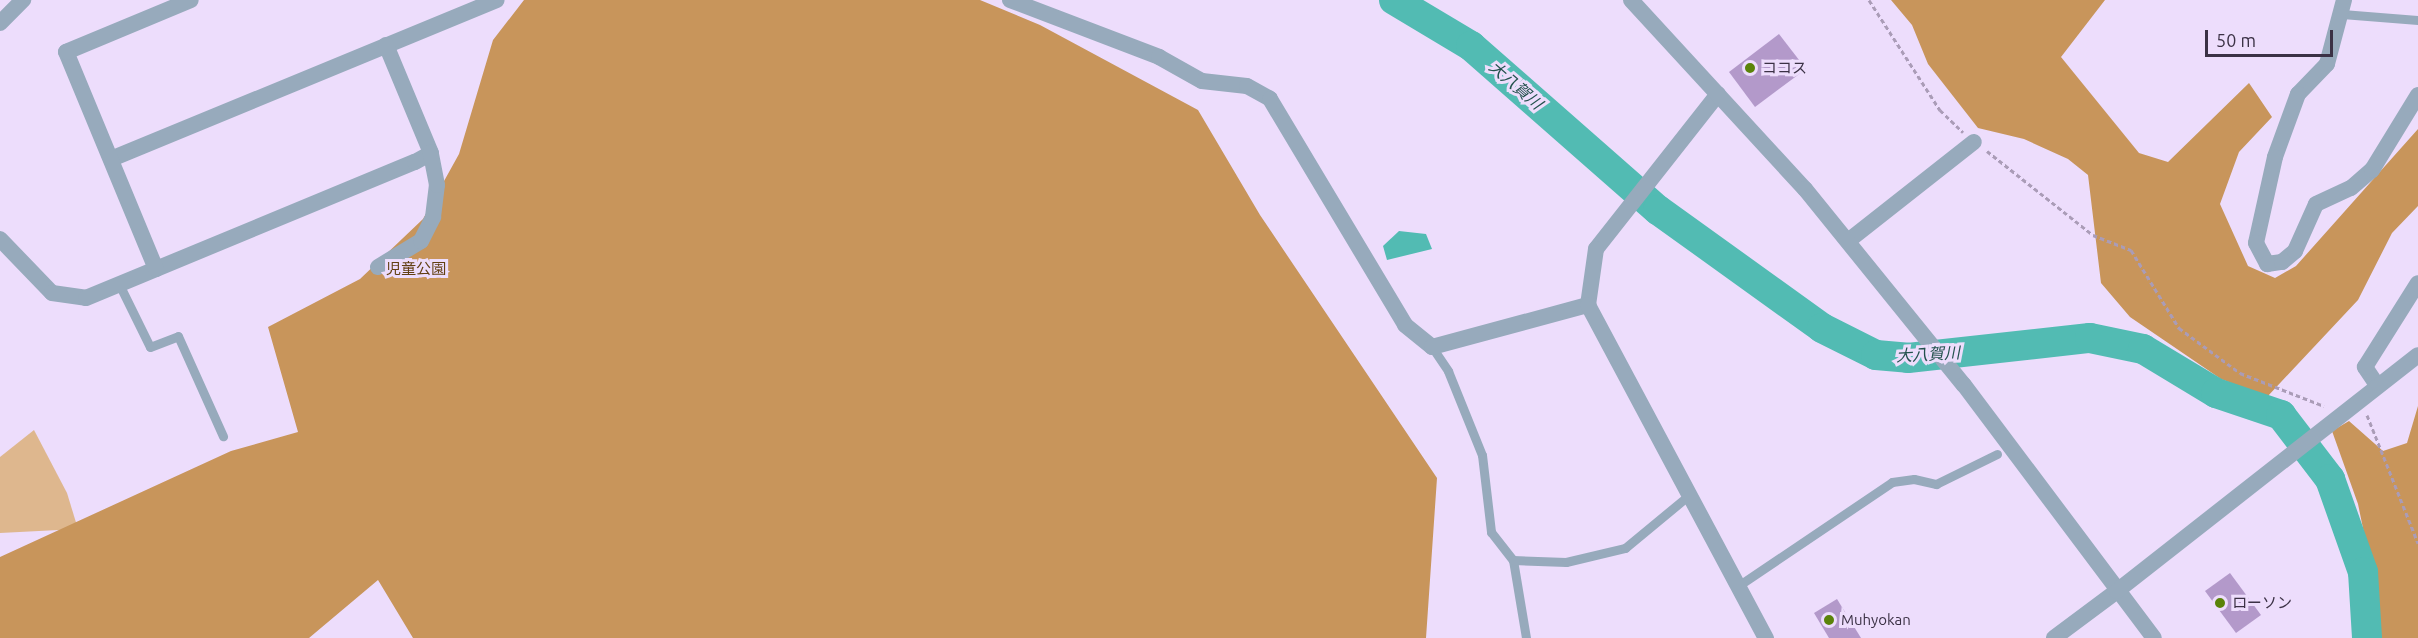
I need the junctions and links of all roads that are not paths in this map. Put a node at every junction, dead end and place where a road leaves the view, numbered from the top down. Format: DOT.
graph roads {
  1 [pos="23,0"];
  2 [pos="191,0"];
  3 [pos="496,0"];
  4 [pos="1010,0"];
  5 [pos="1631,0"];
  6 [pos="2343,7"];
  7 [pos="2418,20"];
  8 [pos="0,23"];
  9 [pos="386,45"];
  10 [pos="1718,94"];
  11 [pos="2418,95"];
  12 [pos="1974,142"];
  13 [pos="431,153"];
  14 [pos="111,159"];
  15 [pos="0,240"];
  16 [pos="1848,241"];
  17 [pos="378,267"];
  18 [pos="156,269"];
  19 [pos="2418,283"];
  20 [pos="119,284"];
  21 [pos="1588,305"];
  22 [pos="1432,347"];
  23 [pos="2418,355"];
  24 [pos="2377,385"];
  25 [pos="223,436"];
  26 [pos="1998,454"];
  27 [pos="1689,495"];
  28 [pos="1513,560"];
  29 [pos="1738,586"];
  30 [pos="2117,591"];
  31 [pos="1526,638"];
  32 [pos="1766,638"];
  33 [pos="2054,638"];
  34 [pos="2154,638"];
  1 -- 8 [label="street"];
  2 -- 14 [label="street"];
  3 -- 9 [label="street"];
  4 -- 22 [label="street"];
  5 -- 10 [label="street"];
  6 -- 7 [label="lane"];
  6 -- 11 [label="street"];
  9 -- 13 [label="street"];
  9 -- 14 [label="street"];
  10 -- 16 [label="street"];
  10 -- 21 [label="street"];
  12 -- 16 [label="street"];
  13 -- 17 [label="street"];
  13 -- 18 [label="street"];
  14 -- 18 [label="street"];
  15 -- 20 [label="street"];
  16 -- 30 [label="street"];
  18 -- 20 [label="street"];
  19 -- 24 [label="street"];
  20 -- 25 [label="lane"];
  21 -- 22 [label="street"];
  21 -- 27 [label="street"];
  22 -- 28 [label="lane"];
  23 -- 24 [label="street"];
  24 -- 30 [label="street"];
  26 -- 29 [label="lane"];
  27 -- 28 [label="lane"];
  27 -- 29 [label="street"];
  28 -- 31 [label="lane"];
  29 -- 32 [label="street"];
  30 -- 33 [label="street"];
  30 -- 34 [label="street"];
}
